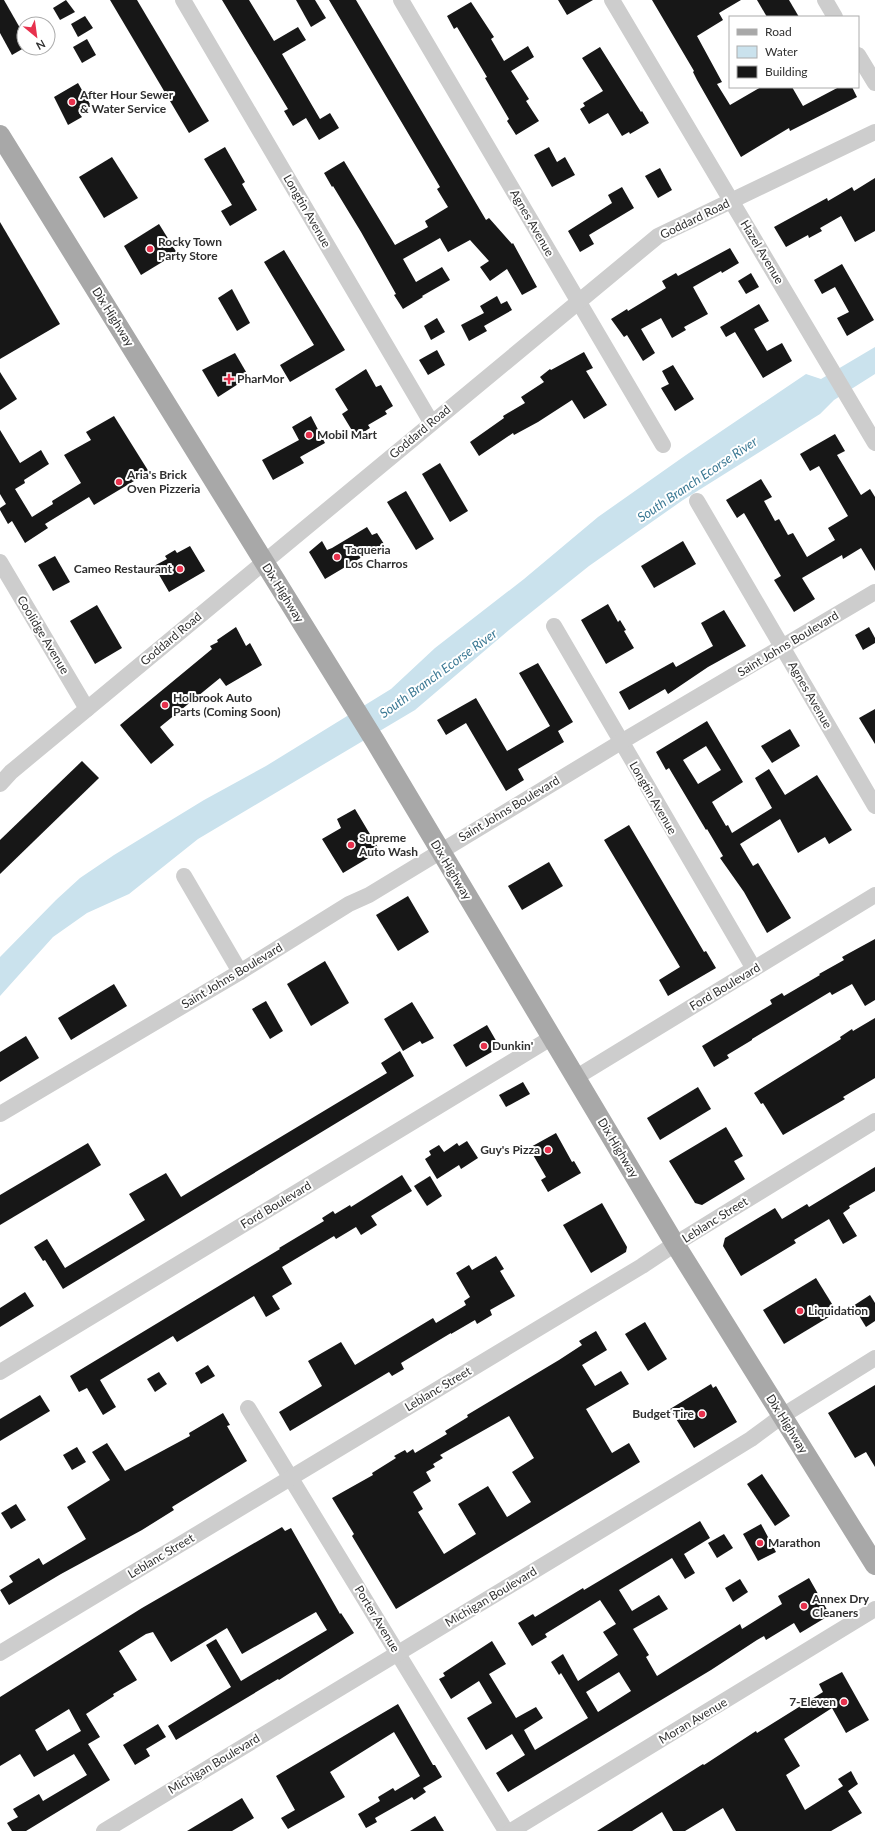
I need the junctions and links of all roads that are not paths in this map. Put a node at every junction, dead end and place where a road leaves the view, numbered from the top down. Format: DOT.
graph roads {
  1 [pos="183,0"];
  2 [pos="401,0"];
  3 [pos="612,0"];
  4 [pos="825,0"];
  5 [pos="834,16"];
  6 [pos="859,57"];
  7 [pos="875,83"];
  8 [pos="875,132"];
  9 [pos="0,135"];
  10 [pos="732,202"];
  11 [pos="578,301"];
  12 [pos="431,422"];
  13 [pos="875,443"];
  14 [pos="663,445"];
  15 [pos="697,501"];
  16 [pos="0,562"];
  17 [pos="264,562"];
  18 [pos="875,592"];
  19 [pos="554,626"];
  20 [pos="782,647"];
  21 [pos="87,709"];
  22 [pos="621,742"];
  23 [pos="0,784"];
  24 [pos="875,806"];
  25 [pos="440,851"];
  26 [pos="184,876"];
  27 [pos="875,895"];
  28 [pos="754,969"];
  29 [pos="240,972"];
  30 [pos="552,1038"];
  31 [pos="575,1078"];
  32 [pos="0,1114"];
  33 [pos="875,1121"];
  34 [pos="675,1244"];
  35 [pos="875,1358"];
  36 [pos="0,1372"];
  37 [pos="248,1408"];
  38 [pos="782,1416"];
  39 [pos="291,1478"];
  40 [pos="875,1565"];
  41 [pos="875,1609"];
  42 [pos="0,1653"];
  43 [pos="398,1653"];
  44 [pos="104,1831"];
  45 [pos="506,1831"];
  46 [pos="511,1831"];
  1 -- 12 [label="street, Longtin Avenue"];
  2 -- 11 [label="street, Agnes Avenue"];
  3 -- 10 [label="street, Hazel Avenue"];
  4 -- 5 [label="street"];
  6 -- 7 [label="street"];
  8 -- 10 [label="street, Goddard Road"];
  9 -- 17 [label="main road, Dix Highway"];
  10 -- 11 [label="street, Goddard Road"];
  10 -- 13 [label="street, Hazel Avenue"];
  11 -- 12 [label="street, Goddard Road"];
  11 -- 14 [label="street, Agnes Avenue"];
  12 -- 17 [label="street, Goddard Road"];
  15 -- 20 [label="street, Agnes Avenue"];
  16 -- 21 [label="street, Coolidge Avenue"];
  17 -- 21 [label="street, Goddard Road"];
  17 -- 25 [label="main road, Dix Highway"];
  18 -- 20 [label="street, Saint Johns Boulevard"];
  19 -- 22 [label="street, Longtin Avenue"];
  20 -- 22 [label="street, Saint Johns Boulevard"];
  20 -- 24 [label="street, Agnes Avenue"];
  21 -- 23 [label="street, Goddard Road"];
  22 -- 25 [label="street, Saint Johns Boulevard"];
  22 -- 28 [label="street, Longtin Avenue"];
  25 -- 29 [label="street, Saint Johns Boulevard"];
  25 -- 30 [label="main road, Dix Highway"];
  26 -- 29 [label="street"];
  27 -- 28 [label="street, Ford Boulevard"];
  28 -- 31 [label="street, Ford Boulevard"];
  29 -- 32 [label="street, Saint Johns Boulevard"];
  30 -- 31 [label="main road, Dix Highway"];
  30 -- 36 [label="street, Ford Boulevard"];
  31 -- 34 [label="main road, Dix Highway"];
  33 -- 34 [label="street, Leblanc Street"];
  34 -- 38 [label="main road, Dix Highway"];
  34 -- 39 [label="street, Leblanc Street"];
  35 -- 38 [label="street, Michigan Boulevard"];
  37 -- 39 [label="street, Porter Avenue"];
  38 -- 40 [label="main road, Dix Highway"];
  38 -- 43 [label="street, Michigan Boulevard"];
  39 -- 42 [label="street, Leblanc Street"];
  39 -- 43 [label="street, Porter Avenue"];
  41 -- 46 [label="street, Moran Avenue"];
  43 -- 44 [label="street, Michigan Boulevard"];
  43 -- 45 [label="street, Porter Avenue"];
}
